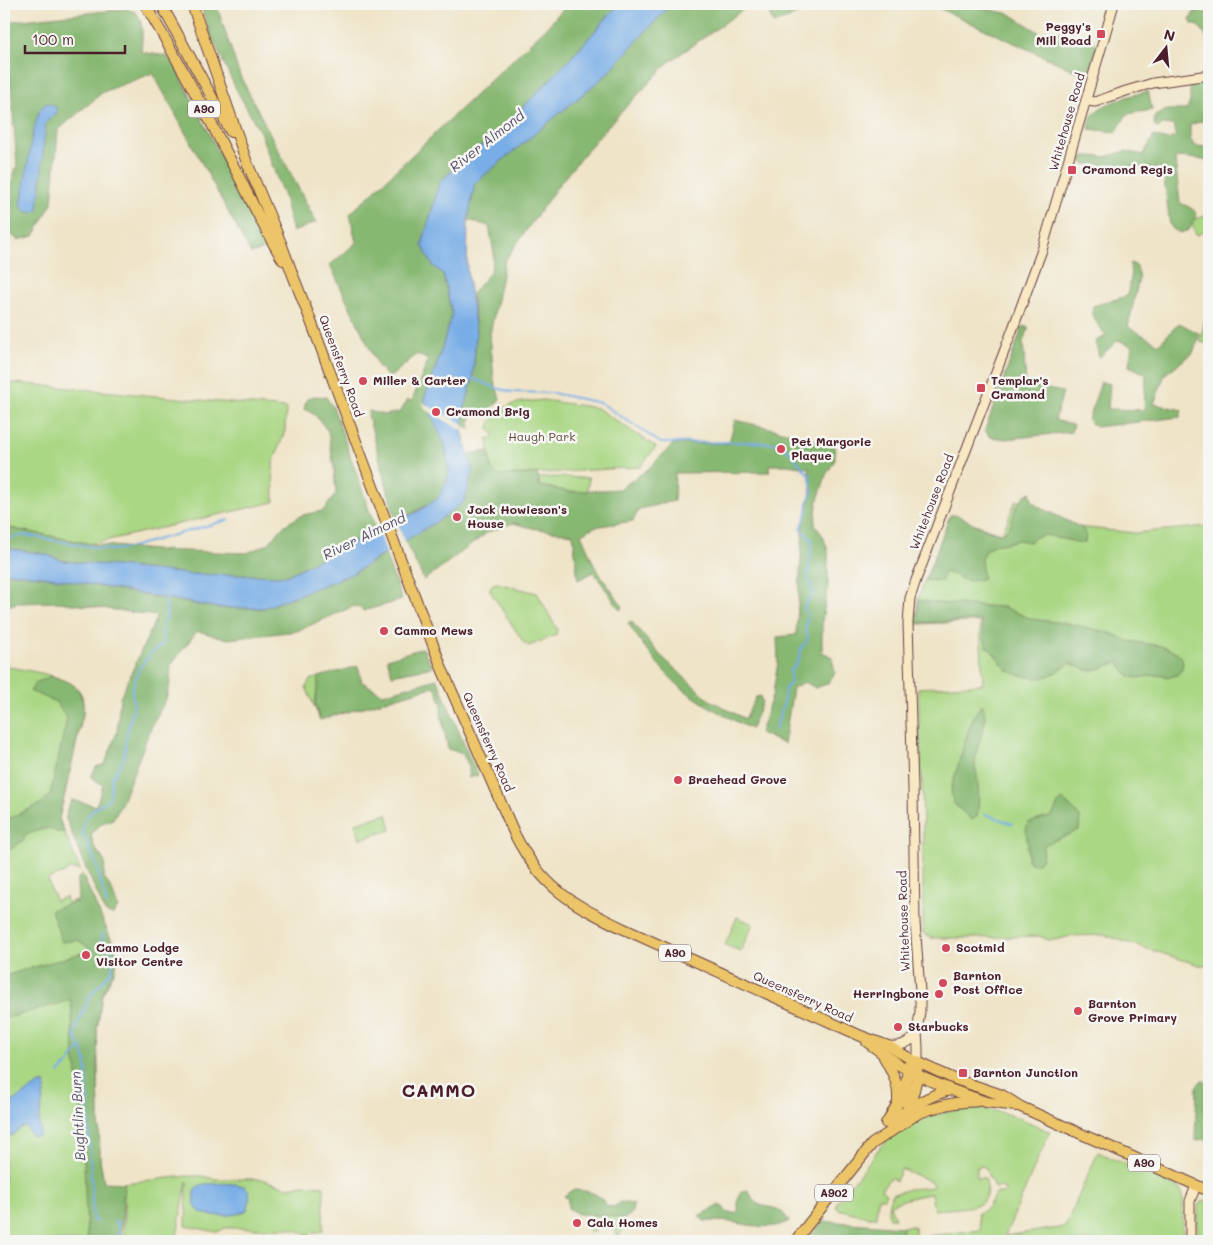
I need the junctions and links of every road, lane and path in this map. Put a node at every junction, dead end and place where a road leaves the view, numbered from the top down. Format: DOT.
graph roads {
  1 [pos="145,4"];
  2 [pos="161,4"];
  3 [pos="192,4"];
  4 [pos="1114,4"];
  5 [pos="1209,75"];
  6 [pos="1089,92"];
  7 [pos="1116,94"];
  8 [pos="1086,101"];
  9 [pos="246,160"];
  10 [pos="294,278"];
  11 [pos="915,1035"];
  12 [pos="885,1049"];
  13 [pos="914,1060"];
  14 [pos="913,1072"];
  15 [pos="977,1086"];
  16 [pos="952,1090"];
  17 [pos="904,1092"];
  18 [pos="986,1102"];
  19 [pos="1021,1107"];
  20 [pos="896,1108"];
  21 [pos="910,1108"];
  22 [pos="930,1108"];
  23 [pos="904,1122"];
  24 [pos="886,1124"];
  25 [pos="872,1144"];
  26 [pos="1180,1178"];
  27 [pos="1196,1186"];
  28 [pos="1209,1191"];
  29 [pos="1190,1200"];
  30 [pos="795,1241"];
  31 [pos="1190,1241"];
  1 -- 10 [label="main road, A90"];
  2 -- 9 [label="main road, A90"];
  3 -- 9 [label="main road"];
  4 -- 6 [label="street, Whitehouse Road"];
  5 -- 7 [label="street"];
  6 -- 7 [label="street"];
  6 -- 8 [label="street, Whitehouse Road"];
  7 -- 8 [label="street"];
  8 -- 11 [label="street, Whitehouse Road"];
  9 -- 10 [label="main road, A90"];
  10 -- 12 [label="main road, Queensferry Road / A90"];
  11 -- 12 [label="street"];
  11 -- 13 [label="street, Whitehouse Road"];
  12 -- 13 [label="main road, Queensferry Road / A90"];
  12 -- 14 [label="main road, Queensferry Road / A90"];
  12 -- 20 [label="main road"];
  13 -- 14 [label="main road, A902"];
  13 -- 15 [label="main road, Queensferry Road / A90"];
  14 -- 16 [label="main road, Queensferry Road / A90"];
  14 -- 17 [label="main road, A902"];
  14 -- 21 [label="main road, A902"];
  15 -- 16 [label="main road, A902"];
  15 -- 19 [label="main road, Queensferry Road / A90"];
  16 -- 18 [label="main road, Queensferry Road / A90"];
  16 -- 21 [label="main road, A902"];
  17 -- 20 [label="main road, A902"];
  17 -- 21 [label="main road"];
  18 -- 19 [label="main road, Queensferry Road / A90"];
  18 -- 22 [label="main road, A902"];
  19 -- 26 [label="main road, Queensferry Road / A90"];
  20 -- 24 [label="main road, A902"];
  21 -- 22 [label="main road, A902"];
  21 -- 23 [label="main road, A902"];
  21 -- 24 [label="main road, A902"];
  22 -- 23 [label="main road, A902"];
  23 -- 25 [label="main road, A902"];
  24 -- 25 [label="main road, A902"];
  25 -- 30 [label="main road, A902"];
  26 -- 27 [label="main road, Queensferry Road / A90"];
  26 -- 29 [label="street"];
  27 -- 28 [label="main road, Queensferry Road / A90"];
  27 -- 29 [label="street"];
  29 -- 31 [label="street"];
}
